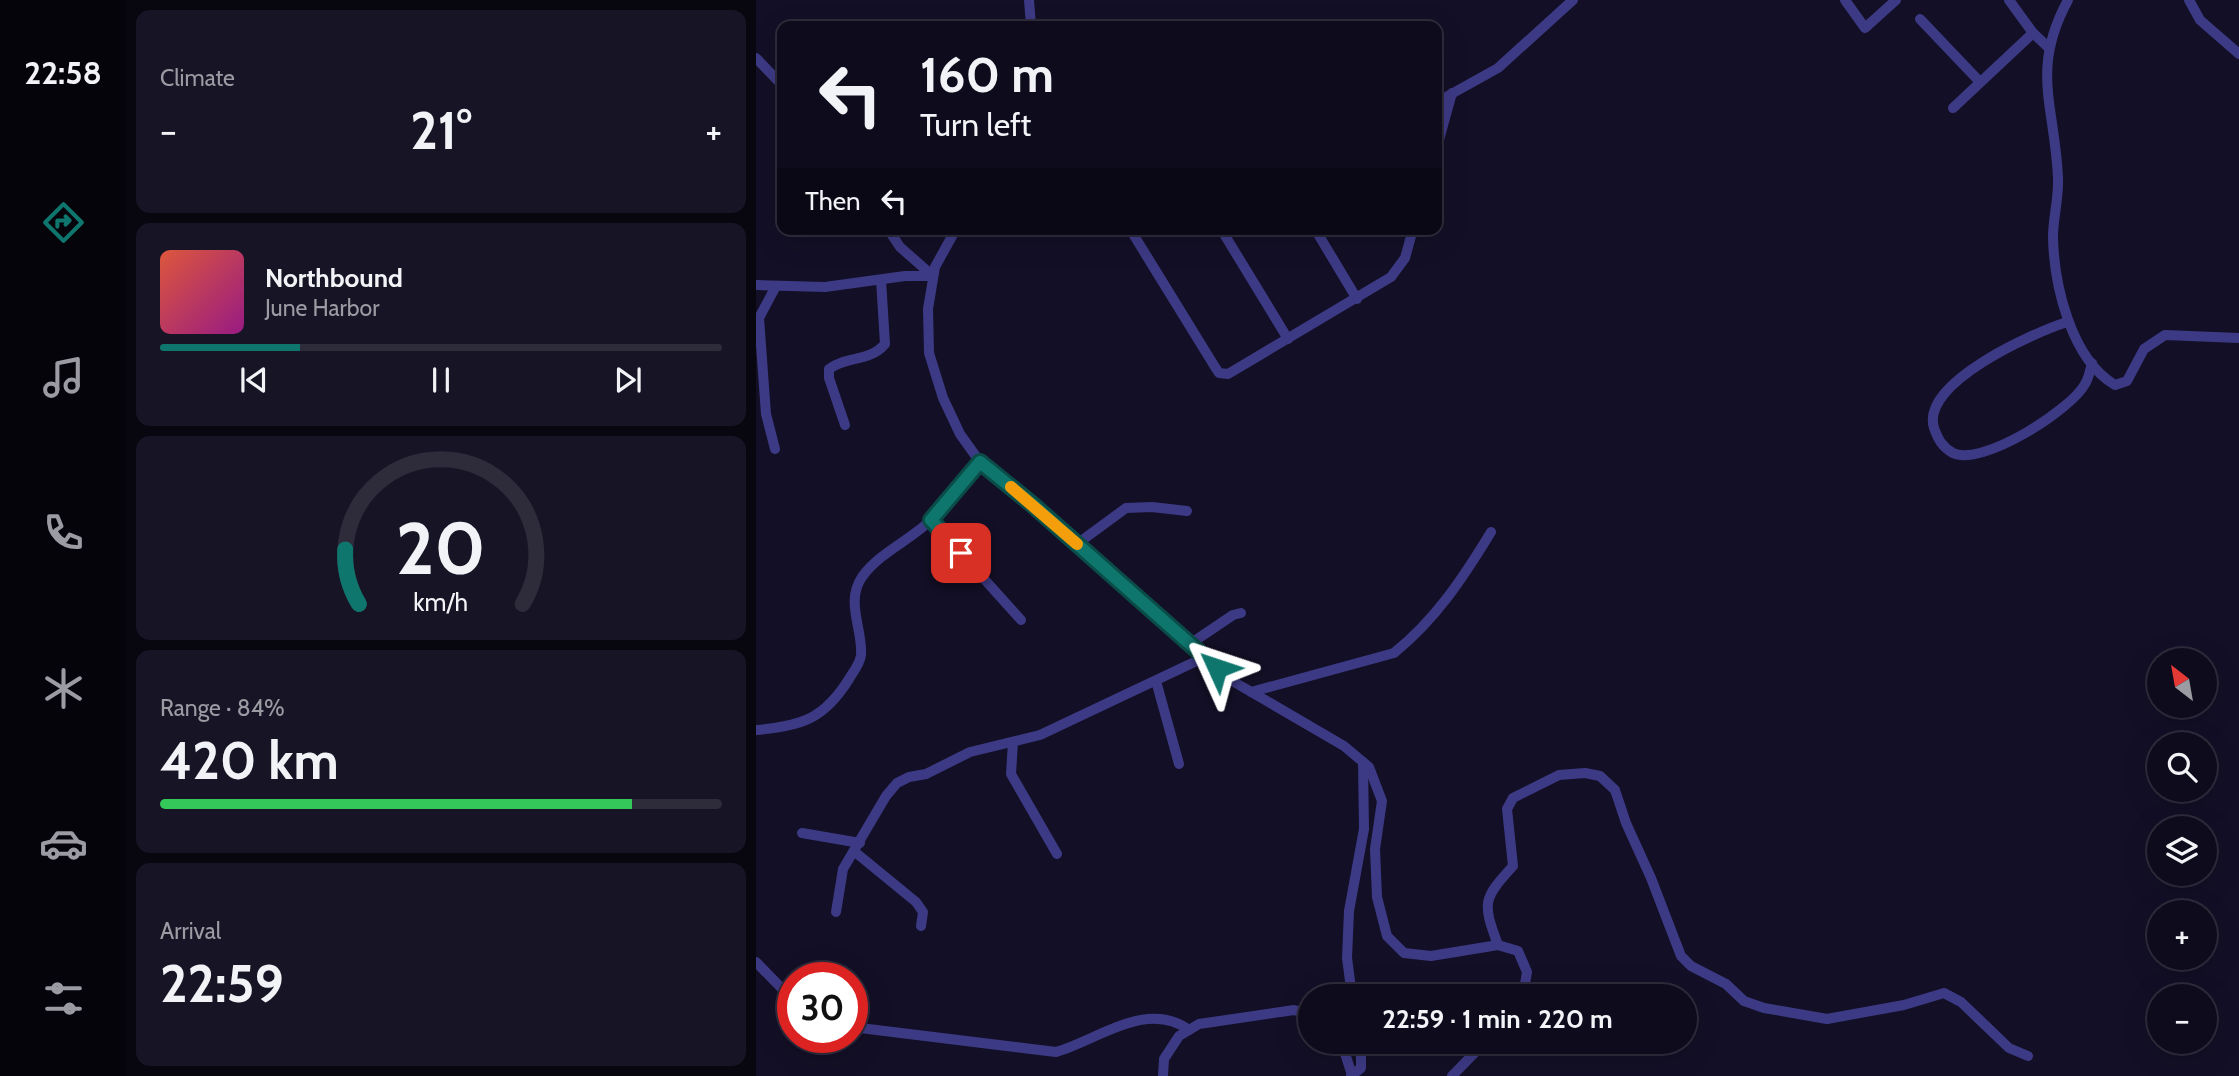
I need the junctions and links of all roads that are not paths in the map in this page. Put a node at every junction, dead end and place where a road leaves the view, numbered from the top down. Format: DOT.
graph roads {
  1 [pos="1028,0"];
  2 [pos="1573,0"];
  3 [pos="1845,0"];
  4 [pos="1896,0"];
  5 [pos="2008,0"];
  6 [pos="2068,0"];
  7 [pos="2189,0"];
  8 [pos="1920,19"];
  9 [pos="1030,21"];
  10 [pos="2033,33"];
  11 [pos="2048,47"];
  12 [pos="2239,54"];
  13 [pos="756,58"];
  14 [pos="777,80"];
  15 [pos="1980,82"];
  16 [pos="1452,93"];
  17 [pos="1442,99"];
  18 [pos="1953,108"];
  19 [pos="1442,129"];
  20 [pos="892,235"];
  21 [pos="953,235"];
  22 [pos="1134,235"];
  23 [pos="1225,235"];
  24 [pos="1319,235"];
  25 [pos="1411,235"];
  26 [pos="933,276"];
  27 [pos="881,280"];
  28 [pos="756,285"];
  29 [pos="776,286"];
  30 [pos="1357,299"];
  31 [pos="2067,322"];
  32 [pos="2239,338"];
  33 [pos="1287,339"];
  34 [pos="2092,363"];
  35 [pos="845,425"];
  36 [pos="775,449"];
  37 [pos="980,462"];
  38 [pos="1187,511"];
  39 [pos="931,520"];
  40 [pos="1491,533"];
  41 [pos="1077,544"];
  42 [pos="1241,613"];
  43 [pos="1021,620"];
  44 [pos="1190,644"];
  45 [pos="1205,657"];
  46 [pos="1156,681"];
  47 [pos="1251,692"];
  48 [pos="756,730"];
  49 [pos="1013,742"];
  50 [pos="1363,762"];
  51 [pos="1179,764"];
  52 [pos="802,833"];
  53 [pos="857,848"];
  54 [pos="1057,854"];
  55 [pos="836,912"];
  56 [pos="921,926"];
  57 [pos="1498,945"];
  58 [pos="756,962"];
  59 [pos="777,984"];
  60 [pos="1350,984"];
  61 [pos="1525,984"];
  62 [pos="1298,1011"];
  63 [pos="868,1029"];
  64 [pos="1189,1030"];
  65 [pos="1345,1054"];
  66 [pos="1361,1054"];
  67 [pos="1473,1054"];
  68 [pos="2028,1056"];
  69 [pos="1163,1076"];
  70 [pos="1352,1076"];
  71 [pos="1452,1076"];
  1 -- 9 [label="street"];
  2 -- 16 [label="street"];
  3 -- 4 [label="street"];
  5 -- 10 [label="street"];
  6 -- 11 [label="street"];
  7 -- 12 [label="street"];
  8 -- 15 [label="street"];
  10 -- 11 [label="street"];
  10 -- 15 [label="street"];
  11 -- 31 [label="street"];
  13 -- 14 [label="street"];
  15 -- 18 [label="street"];
  16 -- 17 [label="street"];
  16 -- 19 [label="street"];
  20 -- 26 [label="street"];
  21 -- 26 [label="street"];
  22 -- 33 [label="street"];
  23 -- 33 [label="street"];
  24 -- 30 [label="street"];
  25 -- 30 [label="street"];
  26 -- 27 [label="street"];
  26 -- 37 [label="street"];
  27 -- 29 [label="street"];
  27 -- 35 [label="street"];
  28 -- 29 [label="street"];
  29 -- 36 [label="street"];
  30 -- 33 [label="street"];
  31 -- 34 [label="street"];
  31 -- 34 [label="street"];
  32 -- 34 [label="street"];
  37 -- 39 [label="street"];
  37 -- 41 [label="street"];
  38 -- 41 [label="street"];
  39 -- 43 [label="street"];
  39 -- 48 [label="street"];
  40 -- 47 [label="street"];
  41 -- 44 [label="street"];
  42 -- 44 [label="street"];
  44 -- 45 [label="street"];
  45 -- 46 [label="street"];
  45 -- 47 [label="street"];
  46 -- 49 [label="street"];
  46 -- 51 [label="street"];
  47 -- 50 [label="street"];
  49 -- 53 [label="street"];
  49 -- 54 [label="street"];
  50 -- 57 [label="street"];
  50 -- 60 [label="street"];
  52 -- 53 [label="street"];
  53 -- 55 [label="street"];
  53 -- 56 [label="street"];
  57 -- 61 [label="street"];
  57 -- 68 [label="street"];
  58 -- 59 [label="street"];
  62 -- 64 [label="street"];
  63 -- 64 [label="street"];
  64 -- 69 [label="street"];
  65 -- 70 [label="street"];
  66 -- 70 [label="street"];
  67 -- 71 [label="street"];
}
